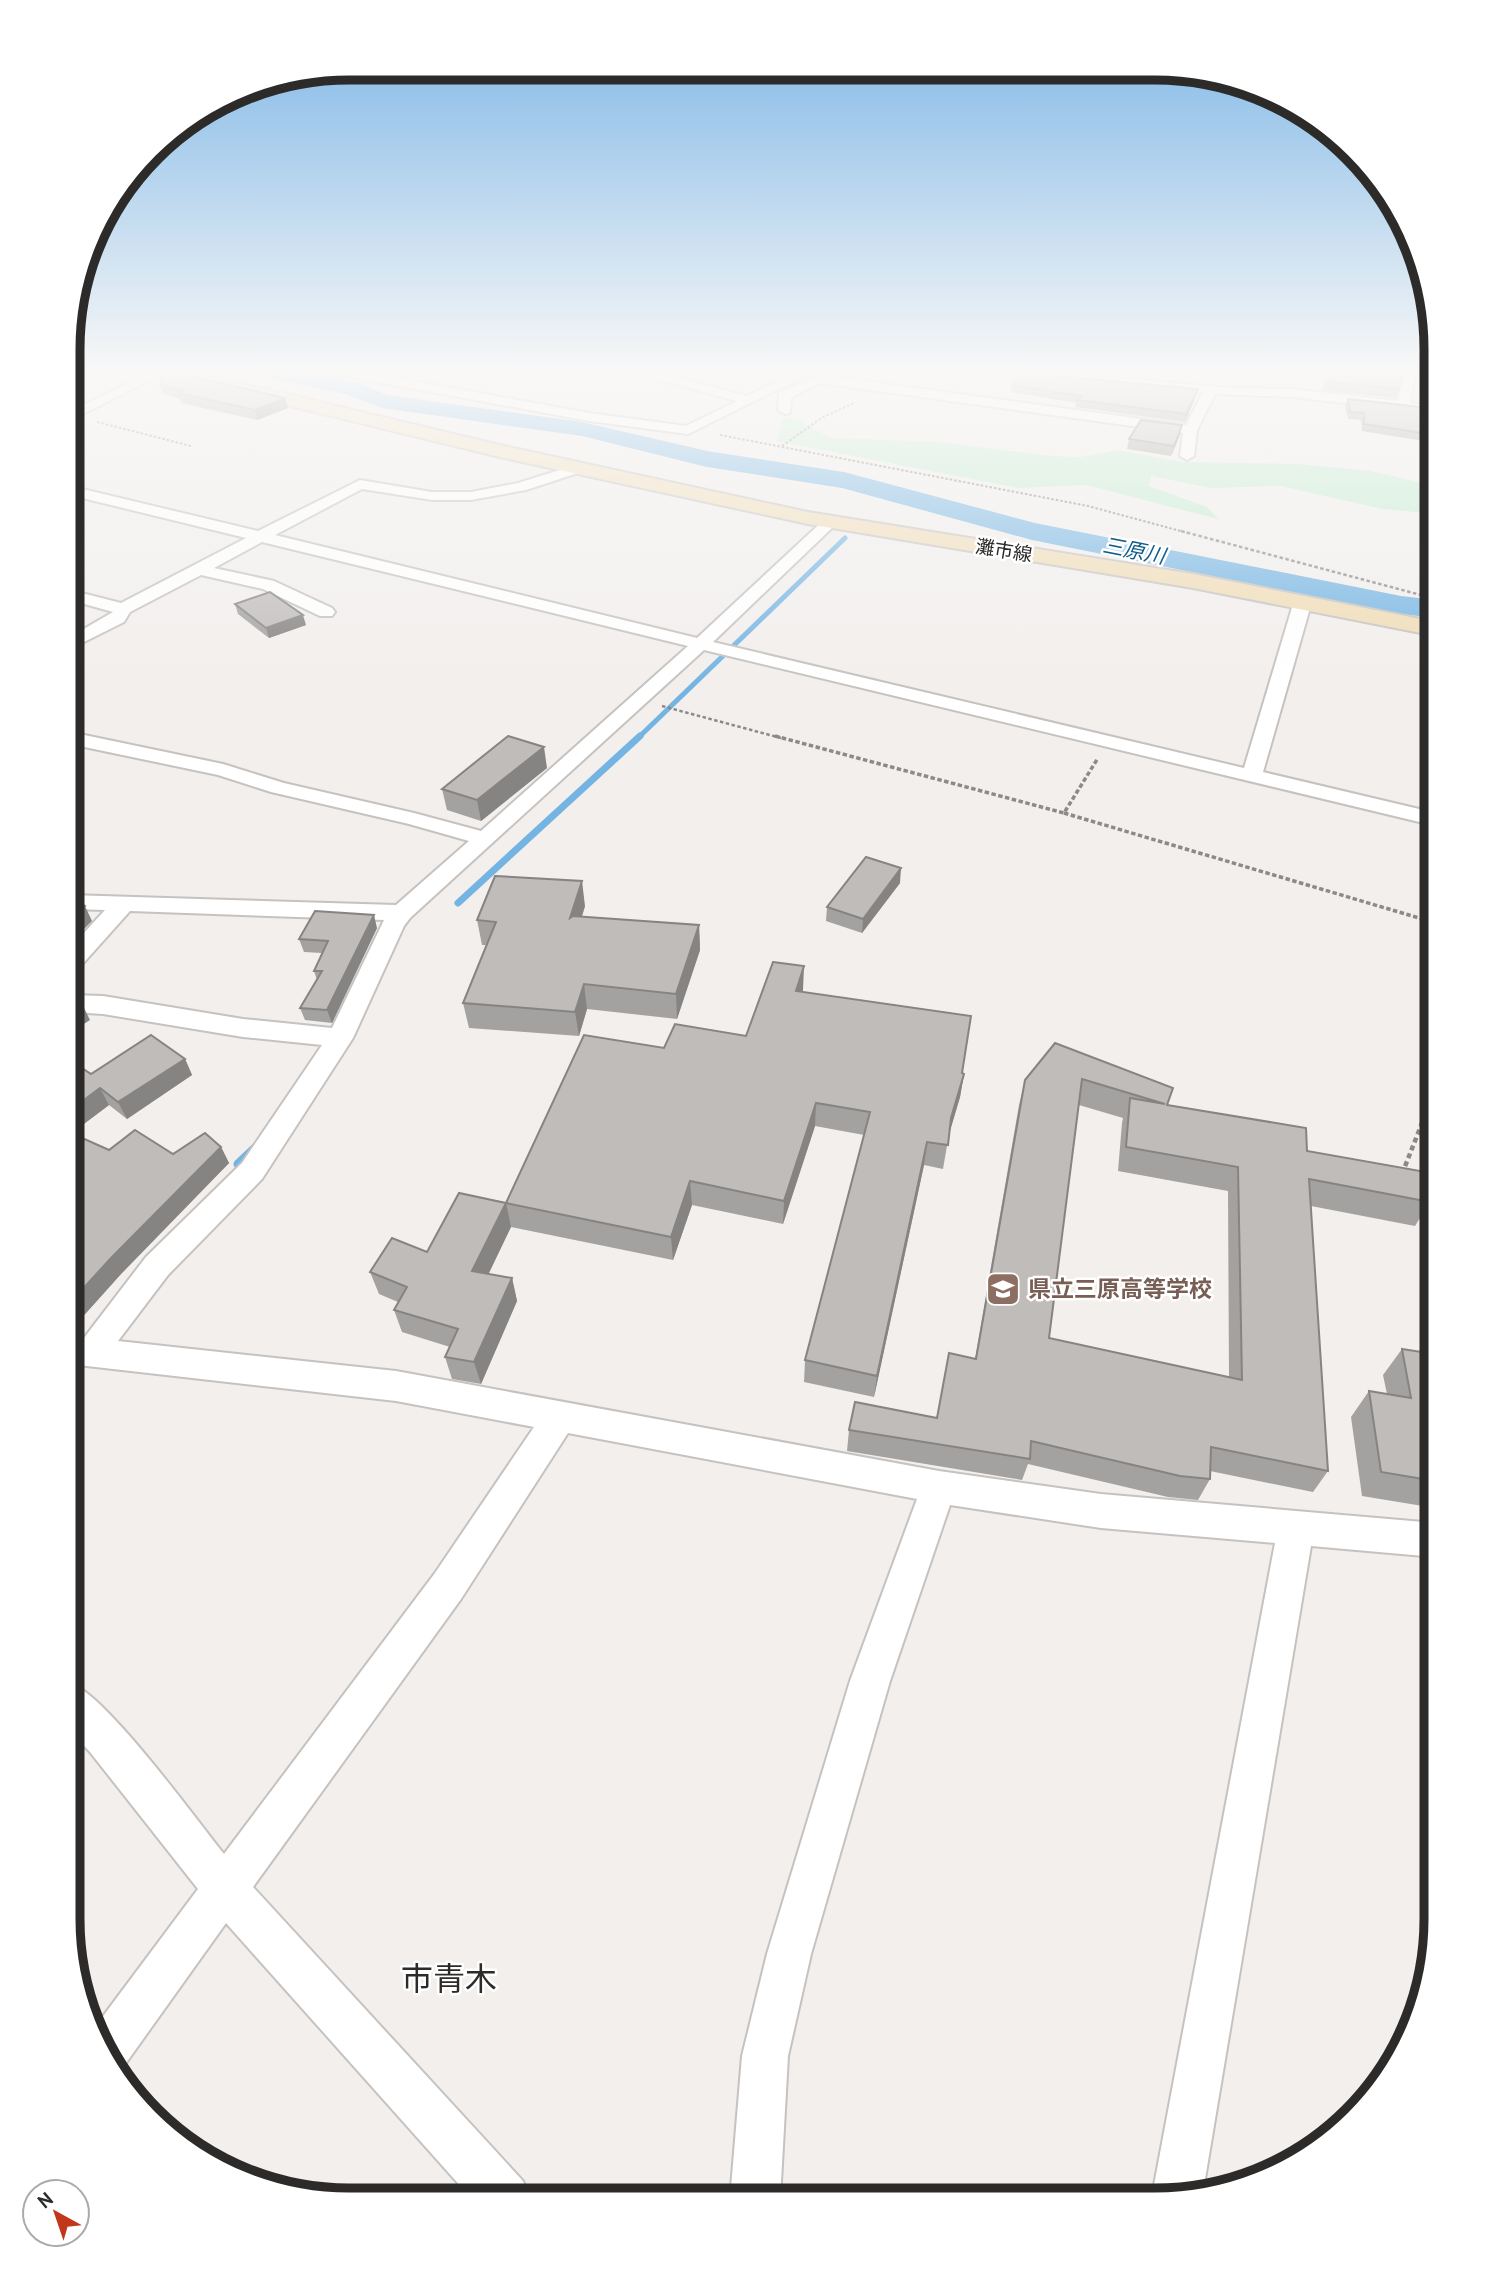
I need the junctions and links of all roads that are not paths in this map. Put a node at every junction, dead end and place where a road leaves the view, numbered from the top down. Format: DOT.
graph roads {
  1 [pos="555,476"];
  2 [pos="616,476"];
  3 [pos="80,492"];
  4 [pos="830,522"];
  5 [pos="261,537"];
  6 [pos="198,569"];
  7 [pos="80,598"];
  8 [pos="1303,601"];
  9 [pos="123,610"];
  10 [pos="326,612"];
  11 [pos="1424,626"];
  12 [pos="80,639"];
  13 [pos="700,645"];
  14 [pos="80,740"];
  15 [pos="1252,775"];
  16 [pos="1424,817"];
  17 [pos="485,839"];
  18 [pos="80,902"];
  19 [pos="124,904"];
  20 [pos="402,913"];
  21 [pos="80,951"];
  22 [pos="80,1004"];
  23 [pos="340,1038"];
  24 [pos="80,1352"];
  25 [pos="559,1418"];
  26 [pos="939,1487"];
  27 [pos="1296,1527"];
  28 [pos="1424,1539"];
  29 [pos="80,1713"];
  30 [pos="224,1888"];
  31 [pos="111,2044"];
  32 [pos="1180,2187"];
  33 [pos="495,2188"];
  34 [pos="756,2188"];
  1 -- 5 [label="street"];
  2 -- 4 [label="main road, 灘市線"];
  3 -- 5 [label="street"];
  4 -- 8 [label="main road, 灘市線"];
  4 -- 13 [label="street"];
  5 -- 6 [label="street"];
  5 -- 13 [label="street"];
  6 -- 9 [label="street"];
  6 -- 10 [label="street"];
  7 -- 9 [label="street"];
  8 -- 11 [label="main road, 灘市線"];
  8 -- 15 [label="street"];
  9 -- 12 [label="street"];
  13 -- 15 [label="street"];
  13 -- 17 [label="street"];
  14 -- 17 [label="street"];
  15 -- 16 [label="street"];
  17 -- 20 [label="street"];
  18 -- 19 [label="street"];
  19 -- 20 [label="street"];
  19 -- 21 [label="street"];
  20 -- 23 [label="street"];
  22 -- 23 [label="street"];
  23 -- 24 [label="street"];
  24 -- 25 [label="street"];
  25 -- 26 [label="street"];
  25 -- 30 [label="street"];
  26 -- 27 [label="street"];
  26 -- 34 [label="street"];
  27 -- 28 [label="street"];
  27 -- 32 [label="street"];
  29 -- 30 [label="street"];
  30 -- 31 [label="street"];
  30 -- 33 [label="street"];
}
